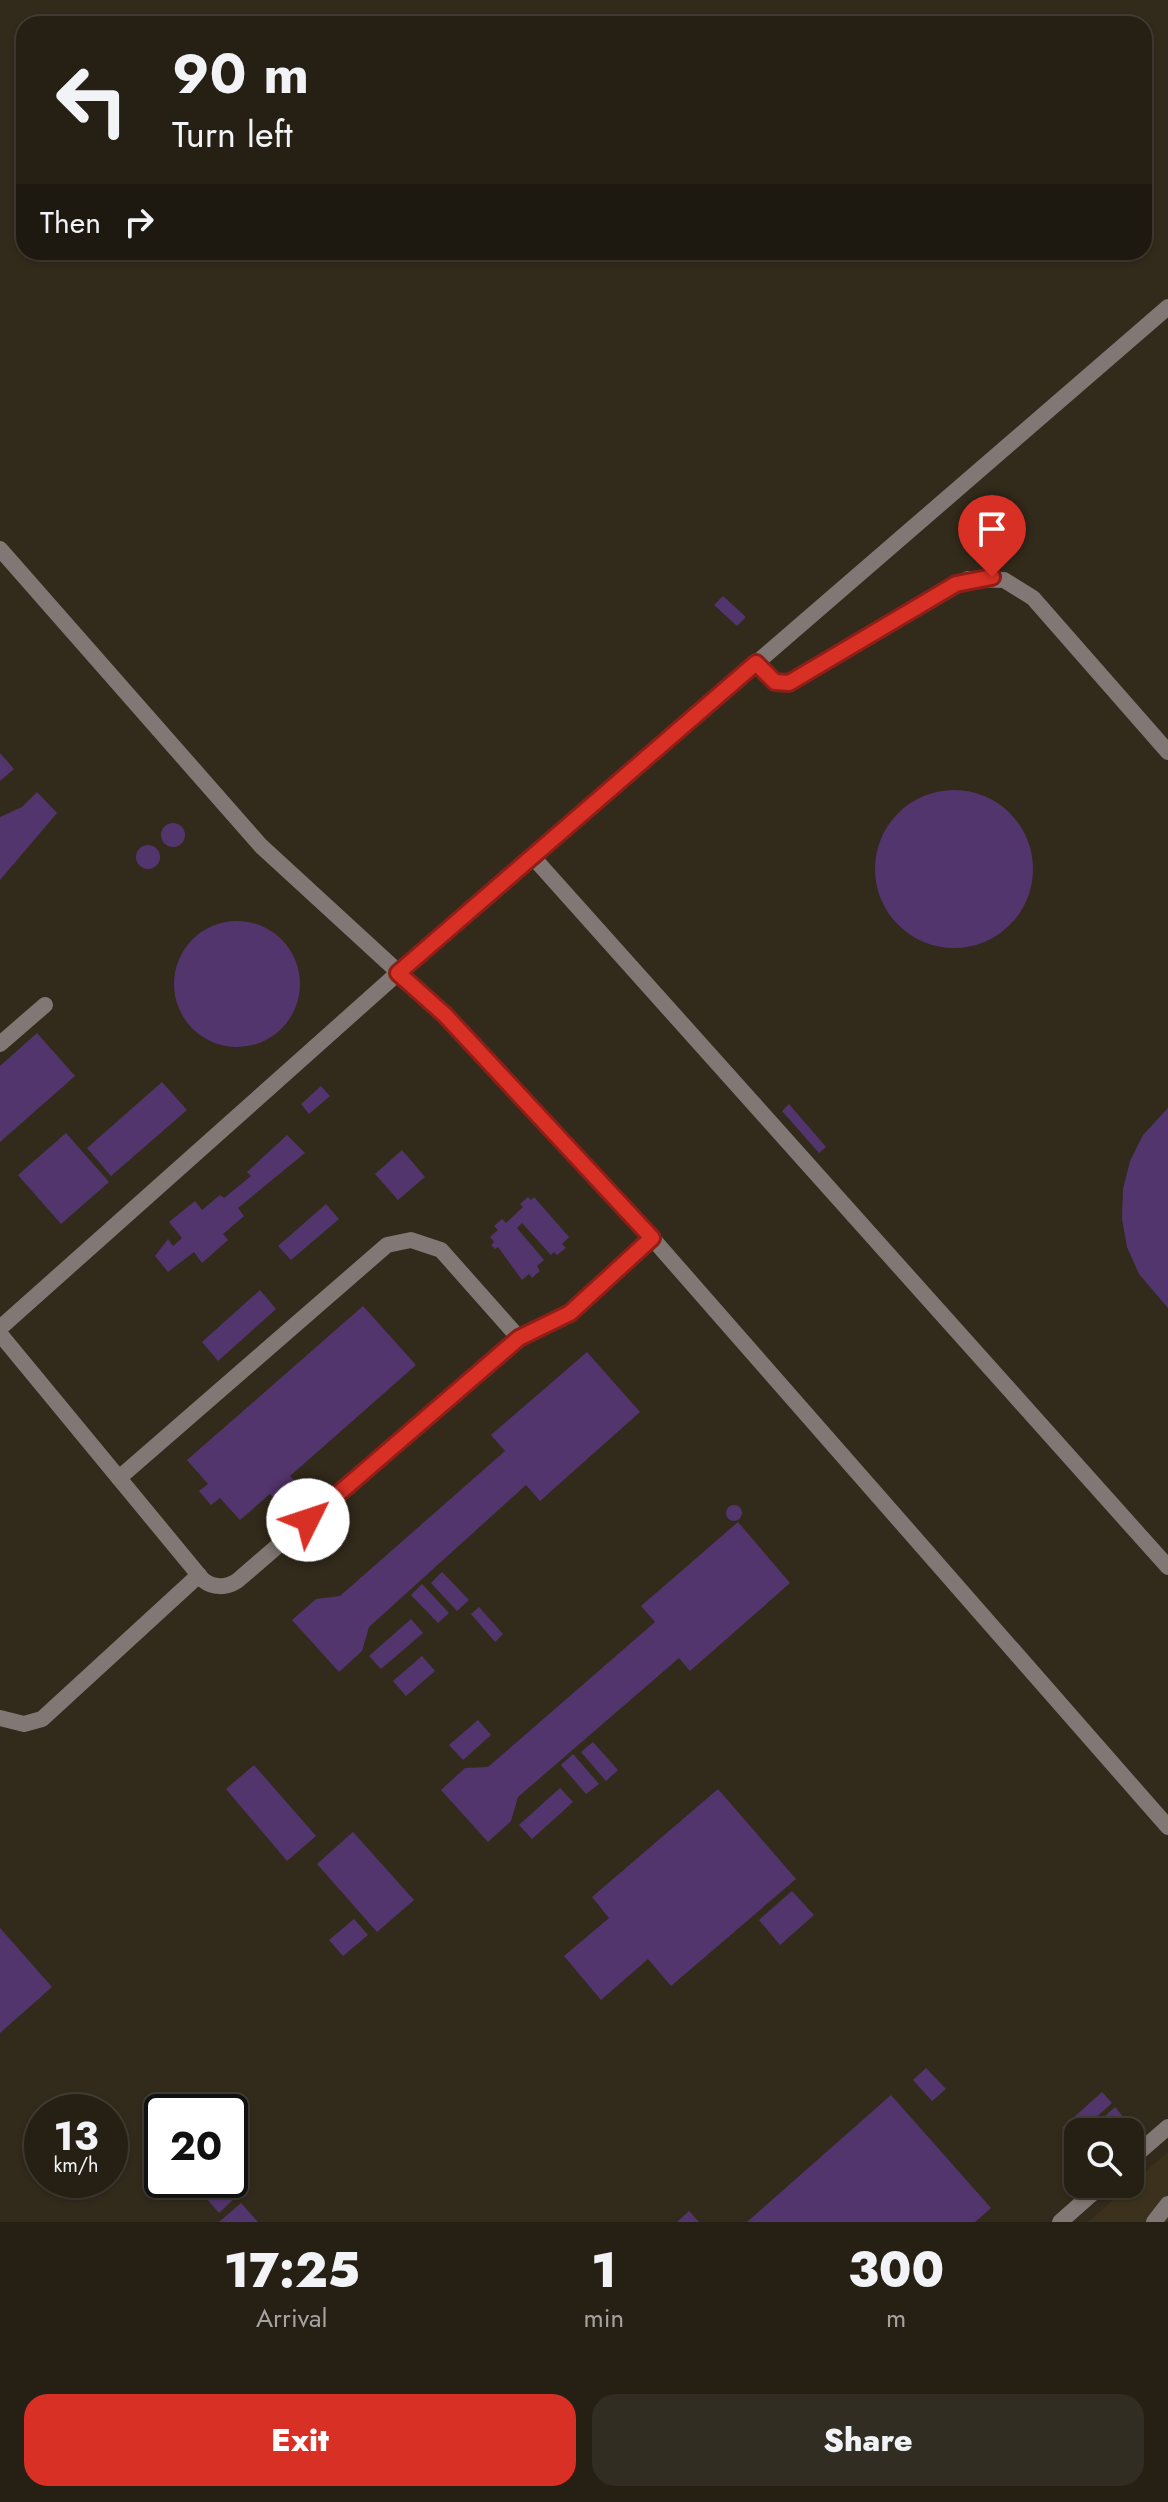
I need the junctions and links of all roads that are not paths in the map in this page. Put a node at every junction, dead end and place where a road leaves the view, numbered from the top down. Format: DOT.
graph roads {
  1 [pos="1168,307"];
  2 [pos="0,549"];
  3 [pos="756,663"];
  4 [pos="1168,752"];
  5 [pos="532,856"];
  6 [pos="398,973"];
  7 [pos="45,1005"];
  8 [pos="0,1044"];
  9 [pos="652,1238"];
  10 [pos="0,1331"];
  11 [pos="519,1338"];
  12 [pos="119,1478"];
  13 [pos="1168,1567"];
  14 [pos="199,1575"];
  15 [pos="0,1718"];
  16 [pos="1168,1827"];
  17 [pos="1168,2127"];
  18 [pos="1144,2148"];
  19 [pos="1087,2198"];
  20 [pos="1168,2204"];
  21 [pos="1060,2222"];
  22 [pos="1154,2222"];
  1 -- 3 [label="lane"];
  2 -- 6 [label="lane"];
  3 -- 4 [label="lane"];
  3 -- 5 [label="lane"];
  5 -- 6 [label="lane"];
  5 -- 13 [label="lane"];
  6 -- 9 [label="lane"];
  6 -- 10 [label="lane"];
  7 -- 8 [label="lane"];
  9 -- 11 [label="lane"];
  9 -- 16 [label="lane"];
  10 -- 12 [label="lane"];
  11 -- 12 [label="lane"];
  11 -- 14 [label="lane"];
  12 -- 14 [label="lane"];
  14 -- 15 [label="lane"];
  17 -- 18 [label="lane"];
  19 -- 21 [label="lane"];
  20 -- 22 [label="lane"];
}
